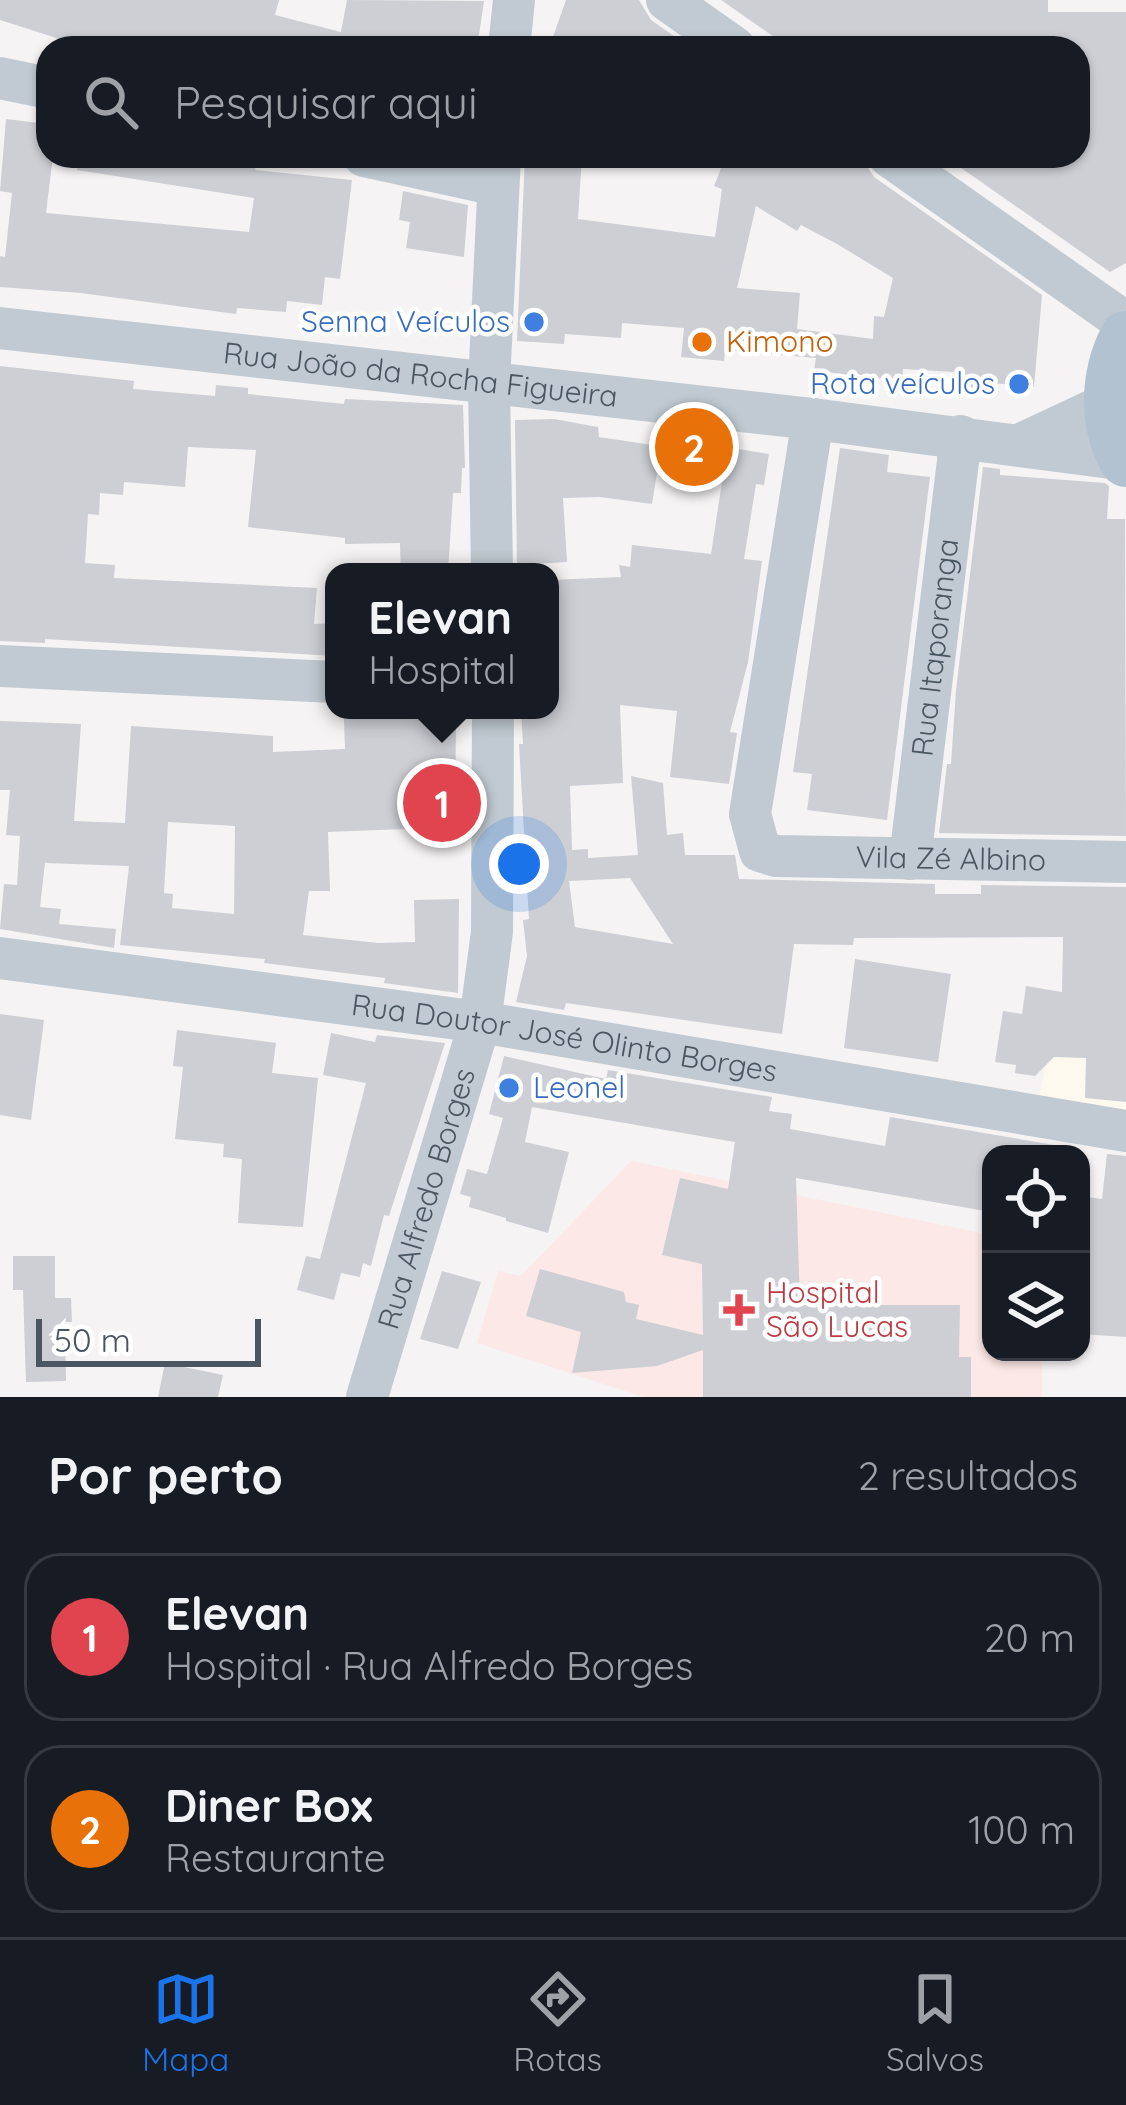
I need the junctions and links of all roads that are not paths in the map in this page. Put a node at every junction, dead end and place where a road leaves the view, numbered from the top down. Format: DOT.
graph roads {
  1 [pos="514,0"];
  2 [pos="667,0"];
  3 [pos="510,36"];
  4 [pos="718,36"];
  5 [pos="0,78"];
  6 [pos="36,86"];
  7 [pos="906,168"];
  8 [pos="498,170"];
  9 [pos="1126,323"];
  10 [pos="0,328"];
  11 [pos="1126,338"];
  12 [pos="489,384"];
  13 [pos="1111,402"];
  14 [pos="813,418"];
  15 [pos="962,436"];
  16 [pos="1019,445"];
  17 [pos="1126,460"];
  18 [pos="492,563"];
  19 [pos="0,666"];
  20 [pos="325,682"];
  21 [pos="493,719"];
  22 [pos="910,859"];
  23 [pos="1126,862"];
  24 [pos="0,958"];
  25 [pos="480,1022"];
  26 [pos="1126,1131"];
  27 [pos="367,1397"];
  1 -- 3 [label="street"];
  2 -- 4 [label="street"];
  5 -- 6 [label="street"];
  7 -- 9 [label="street"];
  8 -- 12 [label="street"];
  10 -- 12 [label="street, Rua João da Rocha Figueira"];
  11 -- 13 [label="main road"];
  12 -- 14 [label="street, Rua João da Rocha Figueira"];
  12 -- 18 [label="street"];
  13 -- 16 [label="street"];
  13 -- 17 [label="main road"];
  14 -- 15 [label="street, Rua João da Rocha Figueira"];
  14 -- 22 [label="street, Vila Zé Albino"];
  15 -- 16 [label="street, Rua João da Rocha Figueira"];
  15 -- 22 [label="street, Rua Itaporanga"];
  16 -- 17 [label="street, Rua João da Rocha Figueira"];
  19 -- 20 [label="street"];
  21 -- 25 [label="street, Rua Alfredo Borges"];
  22 -- 23 [label="street, Vila Zé Albino"];
  24 -- 25 [label="street, Rua Doutor José Olinto Borges"];
  25 -- 26 [label="street, Rua Doutor José Olinto Borges"];
  25 -- 27 [label="street, Rua Alfredo Borges"];
}
